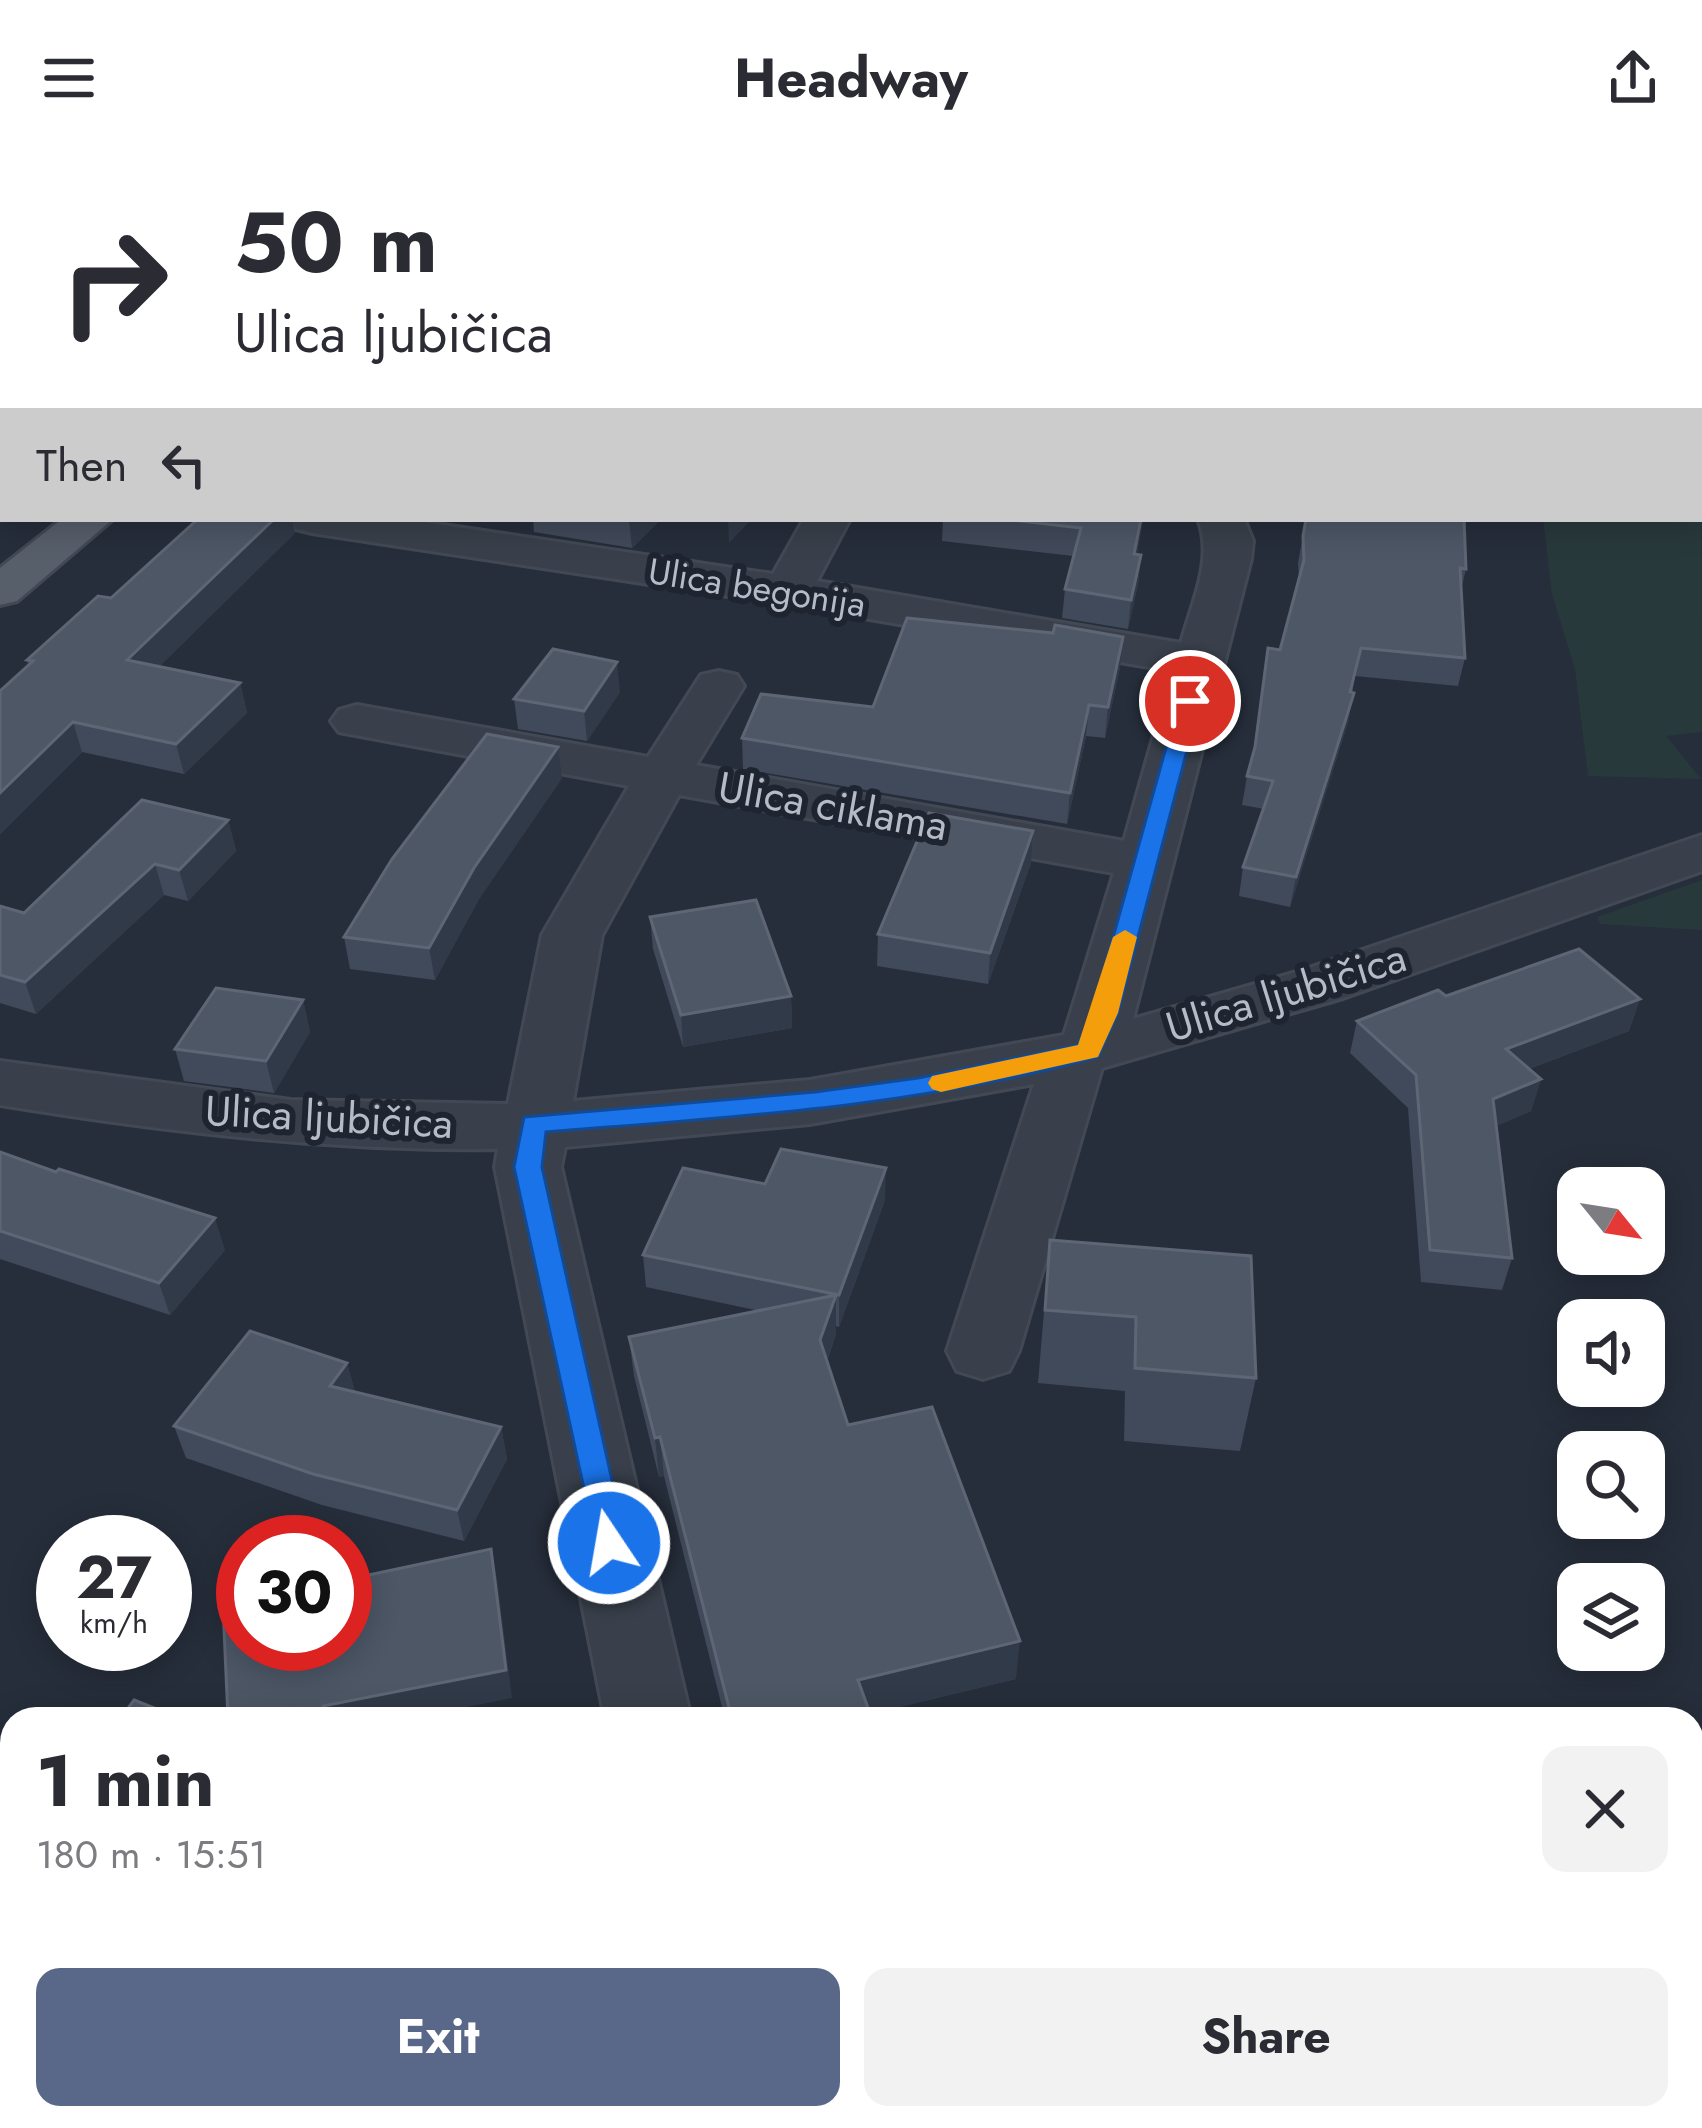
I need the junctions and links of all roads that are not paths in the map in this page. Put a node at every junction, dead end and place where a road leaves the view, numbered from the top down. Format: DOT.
graph roads {
  1 [pos="86,522"];
  2 [pos="332,522"];
  3 [pos="825,522"];
  4 [pos="1222,522"];
  5 [pos="0,591"];
  6 [pos="788,591"];
  7 [pos="1201,661"];
  8 [pos="719,686"];
  9 [pos="357,721"];
  10 [pos="662,776"];
  11 [pos="1702,852"];
  12 [pos="1146,862"];
  13 [pos="1082,1052"];
  14 [pos="0,1083"];
  15 [pos="533,1123"];
  16 [pos="983,1352"];
  17 [pos="645,1707"];
  1 -- 5 [label="main road"];
  2 -- 6 [label="street, Ulica begonija"];
  3 -- 6 [label="street"];
  4 -- 7 [label="street"];
  6 -- 7 [label="street, Ulica begonija"];
  7 -- 12 [label="street"];
  8 -- 10 [label="street, Ulica ciklama"];
  9 -- 10 [label="street, Ulica ciklama"];
  10 -- 12 [label="street, Ulica ciklama"];
  10 -- 15 [label="street, Ulica ciklama"];
  11 -- 13 [label="street, Ulica ljubičica"];
  12 -- 13 [label="street"];
  13 -- 15 [label="street, Ulica ljubičica"];
  13 -- 16 [label="street"];
  14 -- 15 [label="street, Ulica ljubičica"];
  15 -- 17 [label="street, Ulica ciklama"];
}
